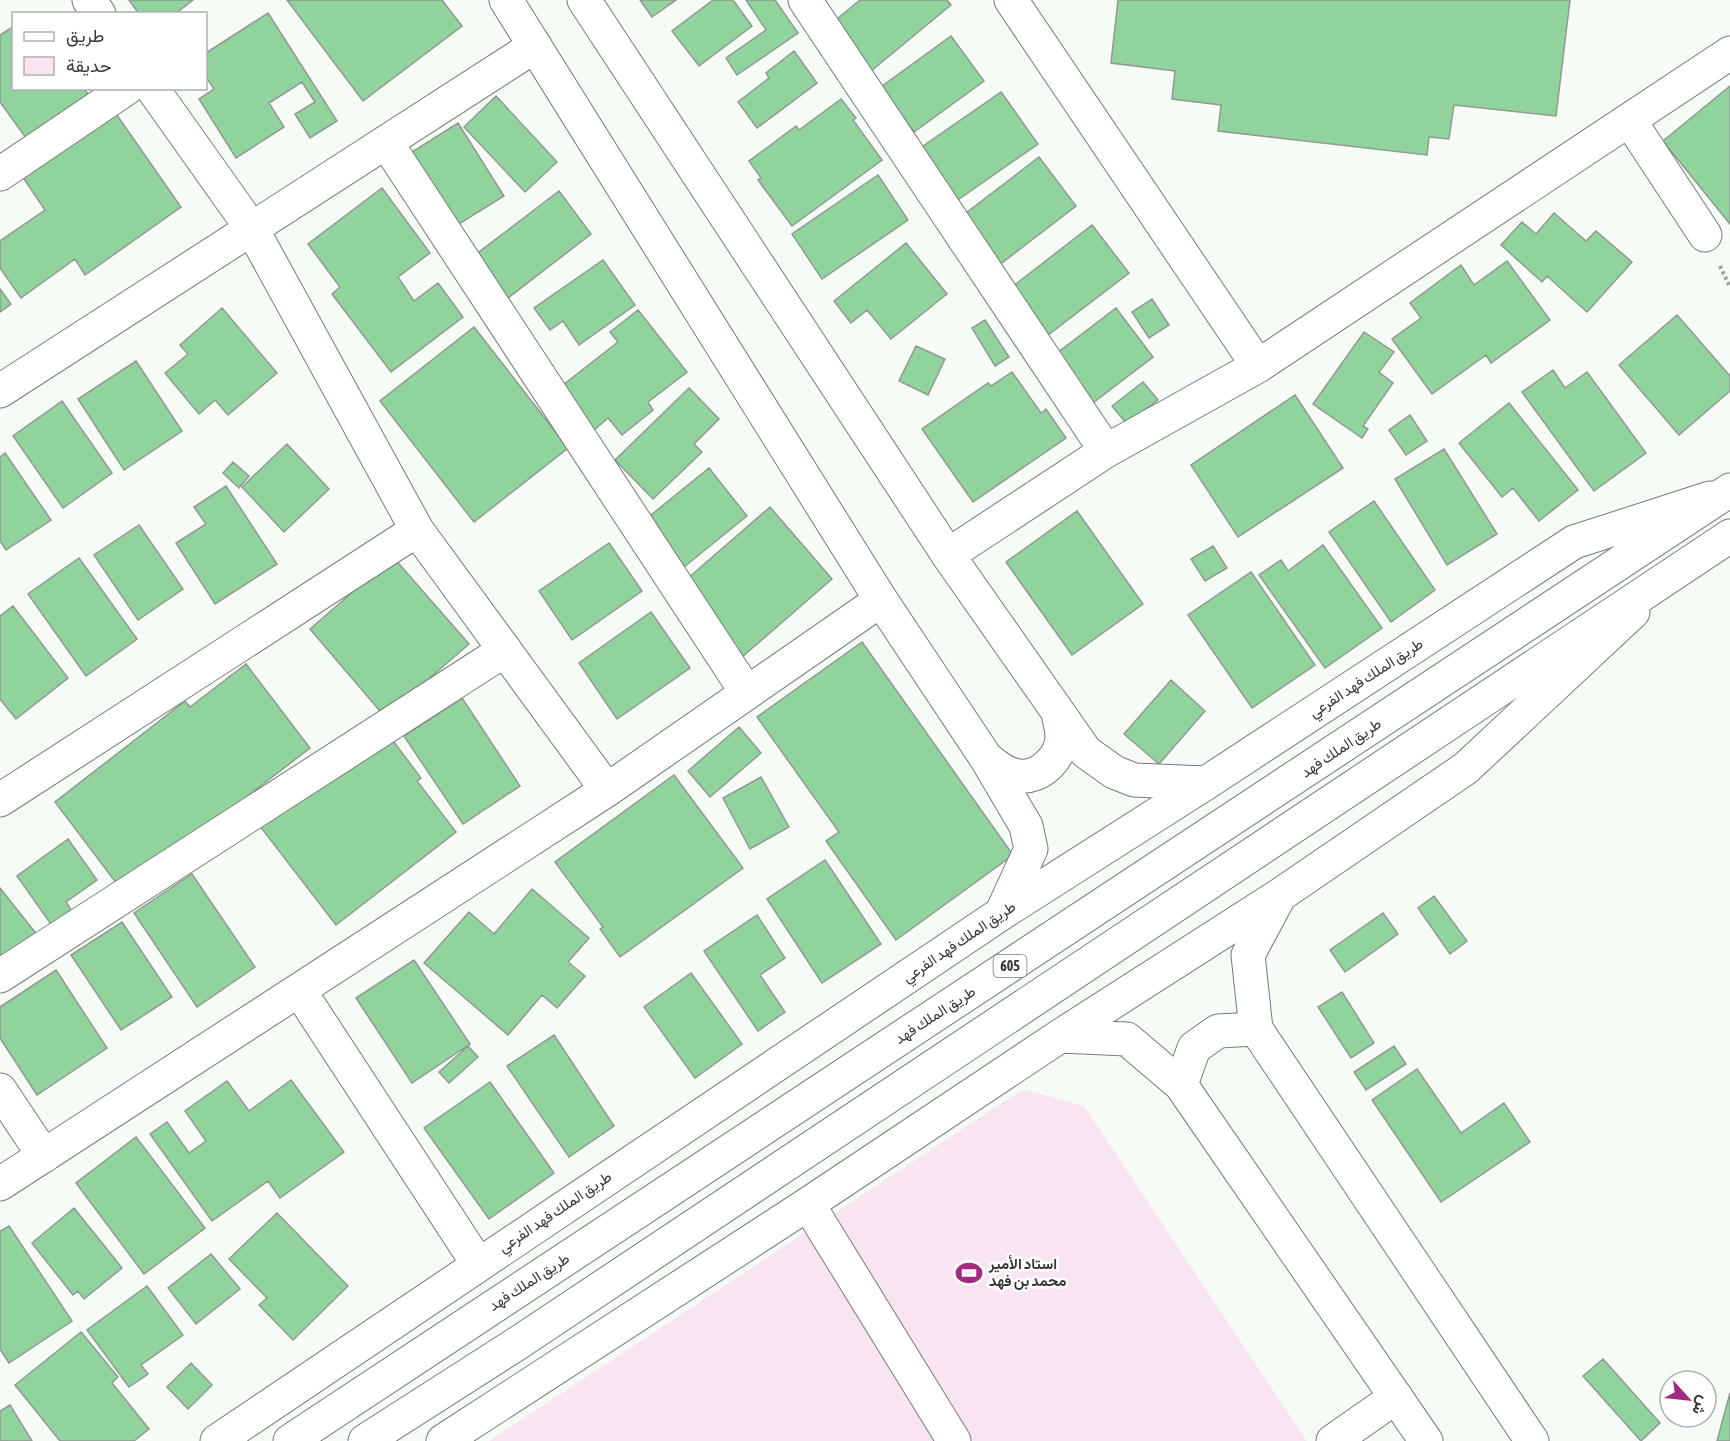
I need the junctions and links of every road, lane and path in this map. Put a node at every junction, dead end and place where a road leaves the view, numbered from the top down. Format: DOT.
graph roads {
  1 [pos="506,0"];
  2 [pos="584,0"];
  3 [pos="805,0"];
  4 [pos="1011,0"];
  5 [pos="535,46"];
  6 [pos="1730,53"];
  7 [pos="125,90"];
  8 [pos="153,90"];
  9 [pos="1630,122"];
  10 [pos="386,142"];
  11 [pos="0,174"];
  12 [pos="252,229"];
  13 [pos="1705,235"];
  14 [pos="1258,366"];
  15 [pos="0,391"];
  16 [pos="1106,452"];
  17 [pos="1728,491"];
  18 [pos="417,530"];
  19 [pos="1730,536"];
  20 [pos="948,555"];
  21 [pos="1679,569"];
  22 [pos="881,600"];
  23 [pos="505,650"];
  24 [pos="747,693"];
  25 [pos="1058,713"];
  26 [pos="986,758"];
  27 [pos="1206,783"];
  28 [pos="608,790"];
  29 [pos="0,800"];
  30 [pos="1280,895"];
  31 [pos="1002,913"];
  32 [pos="0,976"];
  33 [pos="300,990"];
  34 [pos="1256,1029"];
  35 [pos="1060,1036"];
  36 [pos="1181,1085"];
  37 [pos="0,1090"];
  38 [pos="44,1156"];
  39 [pos="0,1184"];
  40 [pos="808,1204"];
  41 [pos="478,1264"];
  42 [pos="1396,1397"];
  43 [pos="217,1441"];
  44 [pos="290,1441"];
  45 [pos="365,1441"];
  46 [pos="443,1441"];
  47 [pos="954,1441"];
  48 [pos="1333,1441"];
  49 [pos="1426,1441"];
  50 [pos="1532,1441"];
  1 -- 5 [label="main road"];
  2 -- 20 [label="main road"];
  3 -- 16 [label="main road"];
  4 -- 14 [label="main road"];
  5 -- 10 [label="main road"];
  5 -- 22 [label="main road"];
  6 -- 9 [label="main road"];
  7 -- 11 [label="main road"];
  8 -- 12 [label="main road"];
  9 -- 13 [label="main road"];
  9 -- 14 [label="main road"];
  10 -- 12 [label="main road"];
  10 -- 24 [label="main road"];
  12 -- 15 [label="main road"];
  12 -- 18 [label="main road"];
  14 -- 16 [label="main road"];
  16 -- 20 [label="main road"];
  17 -- 27 [label="main road, طريق الملك فهد الفرعي"];
  17 -- 44 [label="main road, طريق الملك فهد / 605"];
  18 -- 23 [label="main road"];
  18 -- 29 [label="main road"];
  19 -- 21 [label="main road, 605"];
  20 -- 25 [label="main road"];
  21 -- 30 [label="main road"];
  21 -- 45 [label="main road, 605"];
  22 -- 24 [label="main road"];
  22 -- 26 [label="main road"];
  23 -- 28 [label="main road"];
  23 -- 32 [label="main road"];
  24 -- 28 [label="main road"];
  25 -- 26 [label="main road"];
  25 -- 27 [label="main road"];
  26 -- 31 [label="main road"];
  27 -- 31 [label="main road, طريق الملك فهد الفرعي"];
  28 -- 33 [label="main road"];
  30 -- 34 [label="main road"];
  30 -- 35 [label="main road"];
  31 -- 41 [label="main road, طريق الملك فهد الفرعي"];
  33 -- 38 [label="main road"];
  33 -- 41 [label="main road"];
  34 -- 36 [label="main road"];
  34 -- 50 [label="main road"];
  35 -- 36 [label="main road"];
  35 -- 40 [label="main road"];
  36 -- 42 [label="main road"];
  37 -- 38 [label="main road"];
  38 -- 39 [label="main road"];
  40 -- 46 [label="main road"];
  40 -- 47 [label="main road"];
  41 -- 43 [label="main road, طريق الملك فهد الفرعي"];
  42 -- 48 [label="main road"];
  42 -- 49 [label="main road"];
}
